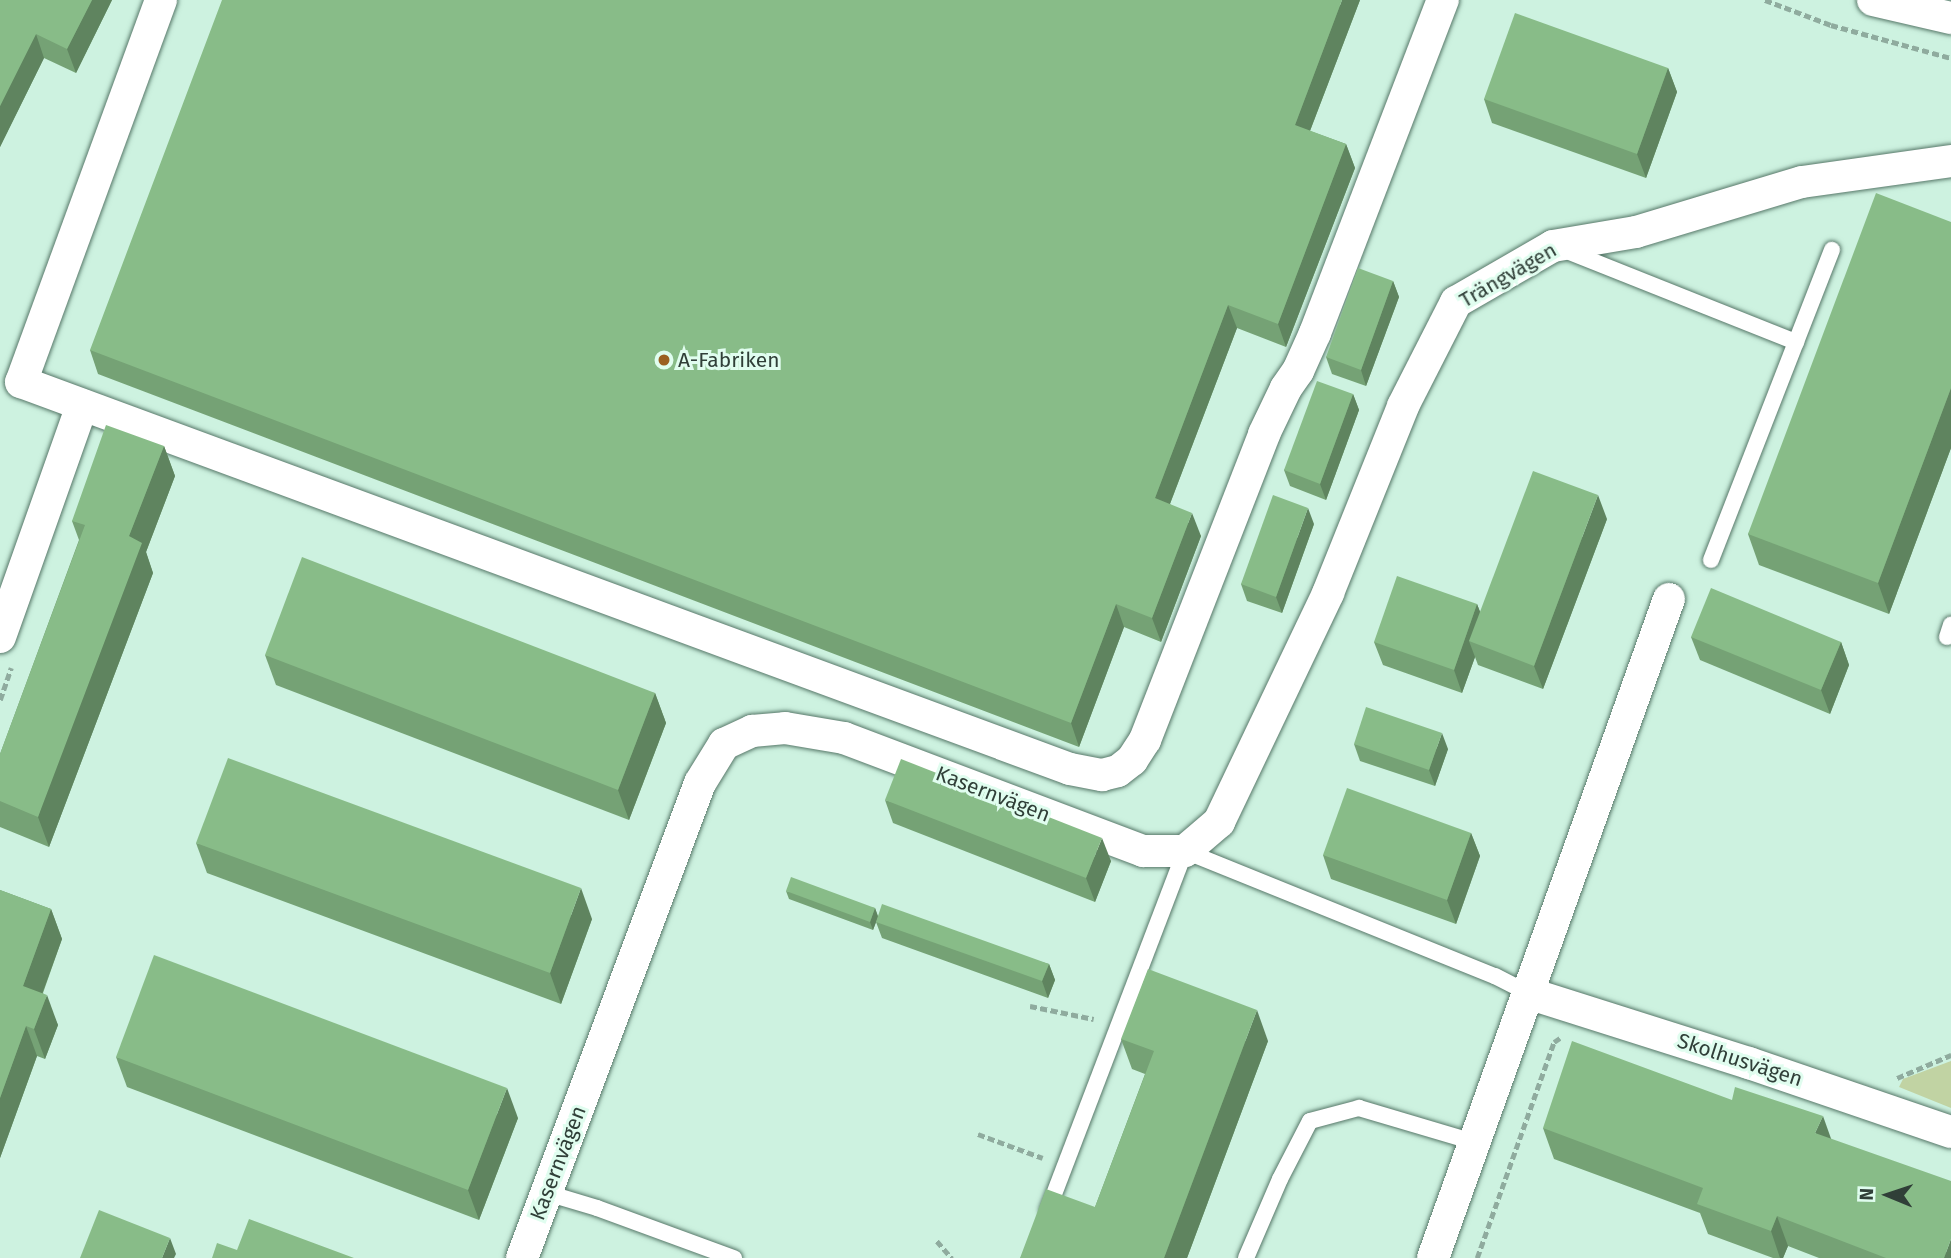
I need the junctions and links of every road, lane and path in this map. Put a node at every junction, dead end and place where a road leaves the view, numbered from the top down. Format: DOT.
graph roads {
  1 [pos="161,0"];
  2 [pos="1443,0"];
  3 [pos="1872,0"];
  4 [pos="1951,18"];
  5 [pos="1951,162"];
  6 [pos="1553,246"];
  7 [pos="1832,250"];
  8 [pos="1796,342"];
  9 [pos="82,405"];
  10 [pos="1711,560"];
  11 [pos="1670,599"];
  12 [pos="0,637"];
  13 [pos="1185,851"];
  14 [pos="1528,993"];
  15 [pos="1030,1006"];
  16 [pos="1119,1024"];
  17 [pos="1564,1036"];
  18 [pos="1951,1055"];
  19 [pos="1885,1109"];
  20 [pos="1951,1132"];
  21 [pos="978,1134"];
  22 [pos="1474,1142"];
  23 [pos="1065,1166"];
  24 [pos="547,1193"];
  25 [pos="1042,1223"];
  26 [pos="937,1241"];
  27 [pos="522,1258"];
  28 [pos="734,1258"];
  29 [pos="952,1258"];
  30 [pos="1246,1258"];
  31 [pos="1433,1258"];
  32 [pos="1477,1258"];
  1 -- 9 [label="street"];
  2 -- 9 [label="street"];
  3 -- 4 [label="street"];
  5 -- 6 [label="street, Trängvägen"];
  6 -- 8 [label="lane"];
  6 -- 13 [label="street, Trängvägen"];
  7 -- 8 [label="lane"];
  8 -- 10 [label="lane"];
  9 -- 12 [label="street"];
  11 -- 14 [label="street"];
  13 -- 14 [label="lane"];
  13 -- 16 [label="lane"];
  13 -- 24 [label="street, Kasernvägen"];
  14 -- 19 [label="street, Skolhusvägen"];
  14 -- 22 [label="street"];
  15 -- 16 [label="path"];
  16 -- 23 [label="lane"];
  17 -- 32 [label="path"];
  18 -- 19 [label="path"];
  19 -- 20 [label="street, Skolhusvägen"];
  21 -- 23 [label="path"];
  22 -- 30 [label="lane"];
  22 -- 31 [label="street"];
  23 -- 25 [label="lane"];
  24 -- 27 [label="street, Kasernvägen"];
  24 -- 28 [label="lane"];
  26 -- 29 [label="path"];
}
